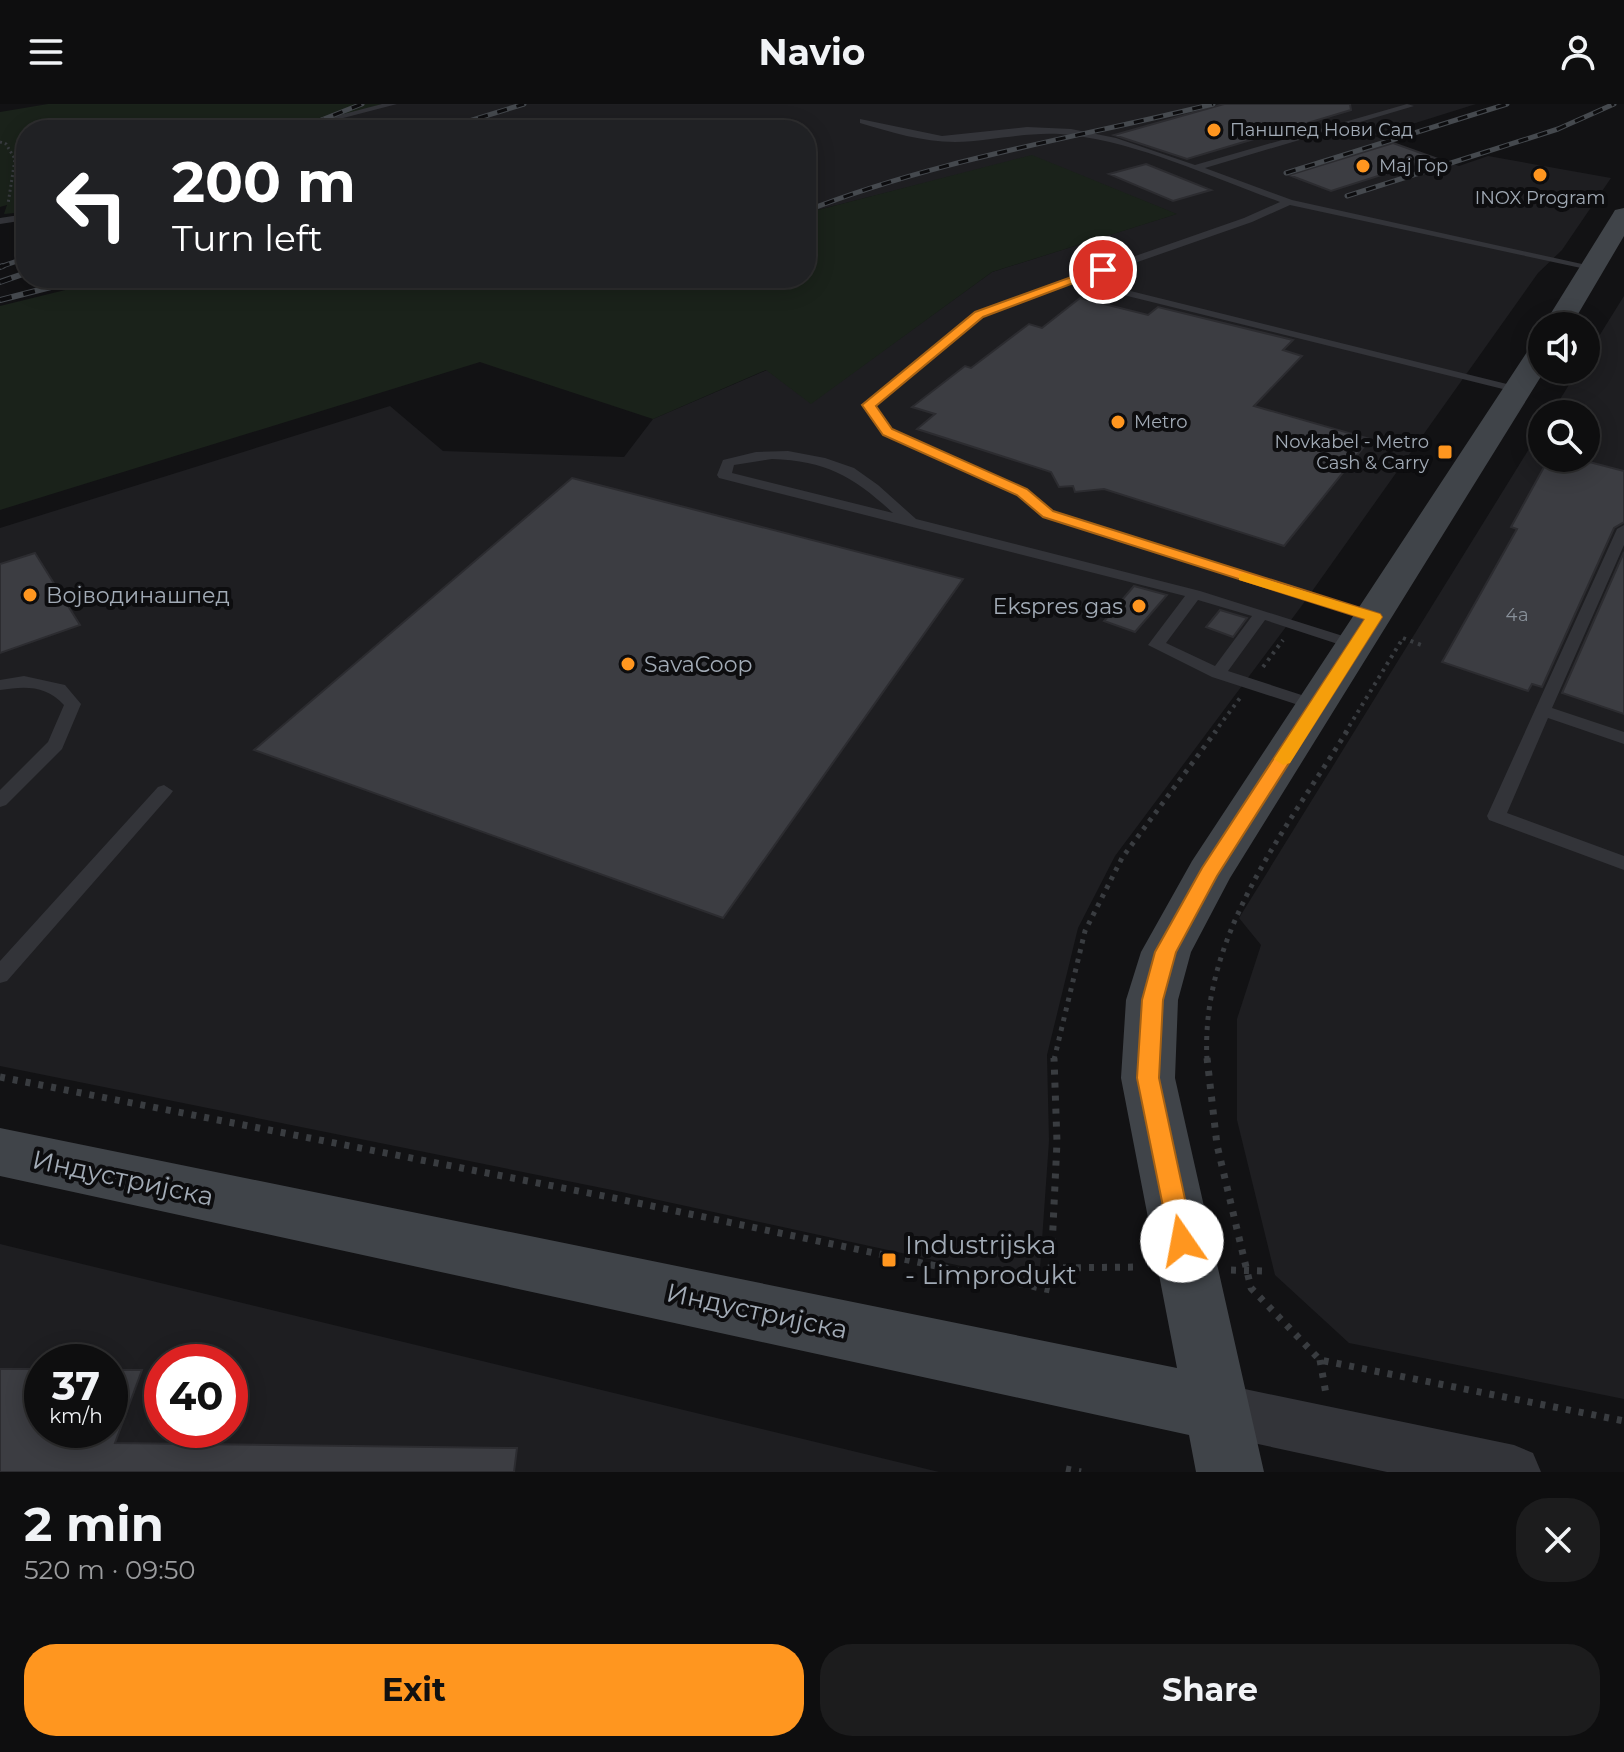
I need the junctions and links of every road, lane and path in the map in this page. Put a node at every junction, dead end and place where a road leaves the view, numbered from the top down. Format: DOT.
graph roads {
  1 [pos="393,104"];
  2 [pos="1410,106"];
  3 [pos="327,120"];
  4 [pos="863,121"];
  5 [pos="0,142"];
  6 [pos="1195,168"];
  7 [pos="1289,202"];
  8 [pos="0,214"];
  9 [pos="1624,216"];
  10 [pos="1591,269"];
  11 [pos="1074,280"];
  12 [pos="1565,312"];
  13 [pos="1528,376"];
  14 [pos="1519,391"];
  15 [pos="911,522"];
  16 [pos="1624,529"];
  17 [pos="1195,594"];
  18 [pos="1262,614"];
  19 [pos="1294,624"];
  20 [pos="1378,633"];
  21 [pos="1218,673"];
  22 [pos="1251,684"];
  23 [pos="0,685"];
  24 [pos="1317,706"];
  25 [pos="1543,711"];
  26 [pos="1624,738"];
  27 [pos="164,791"];
  28 [pos="0,801"];
  29 [pos="1624,863"];
  30 [pos="0,975"];
  31 [pos="0,1077"];
  32 [pos="0,1152"];
  33 [pos="1140,1267"];
  34 [pos="1050,1268"];
  35 [pos="1218,1269"];
  36 [pos="1245,1270"];
  37 [pos="1263,1271"];
  38 [pos="1216,1409"];
  39 [pos="1624,1421"];
  40 [pos="1066,1469"];
  41 [pos="1081,1472"];
  42 [pos="1230,1472"];
  43 [pos="1514,1472"];
  1 -- 3 [label="lane"];
  2 -- 6 [label="lane"];
  4 -- 6 [label="lane"];
  5 -- 8 [label="path"];
  6 -- 7 [label="lane"];
  7 -- 10 [label="lane"];
  7 -- 11 [label="lane"];
  9 -- 10 [label="street"];
  10 -- 12 [label="street"];
  11 -- 14 [label="lane"];
  11 -- 20 [label="lane"];
  13 -- 14 [label="street"];
  14 -- 20 [label="street"];
  15 -- 15 [label="lane"];
  15 -- 17 [label="lane"];
  16 -- 25 [label="lane"];
  17 -- 18 [label="lane"];
  17 -- 21 [label="lane"];
  18 -- 19 [label="lane"];
  18 -- 21 [label="lane"];
  19 -- 20 [label="lane"];
  19 -- 22 [label="path"];
  20 -- 24 [label="street"];
  20 -- 36 [label="path"];
  21 -- 22 [label="lane"];
  22 -- 24 [label="lane"];
  22 -- 34 [label="path"];
  23 -- 28 [label="lane"];
  24 -- 38 [label="street"];
  25 -- 26 [label="lane"];
  25 -- 29 [label="lane"];
  27 -- 30 [label="lane"];
  31 -- 34 [label="path"];
  32 -- 38 [label="street, Индустријска"];
  33 -- 34 [label="path"];
  35 -- 36 [label="path"];
  36 -- 37 [label="path"];
  36 -- 39 [label="path"];
  38 -- 42 [label="street"];
  38 -- 43 [label="street, Индустријска"];
  40 -- 41 [label="path"];
}
